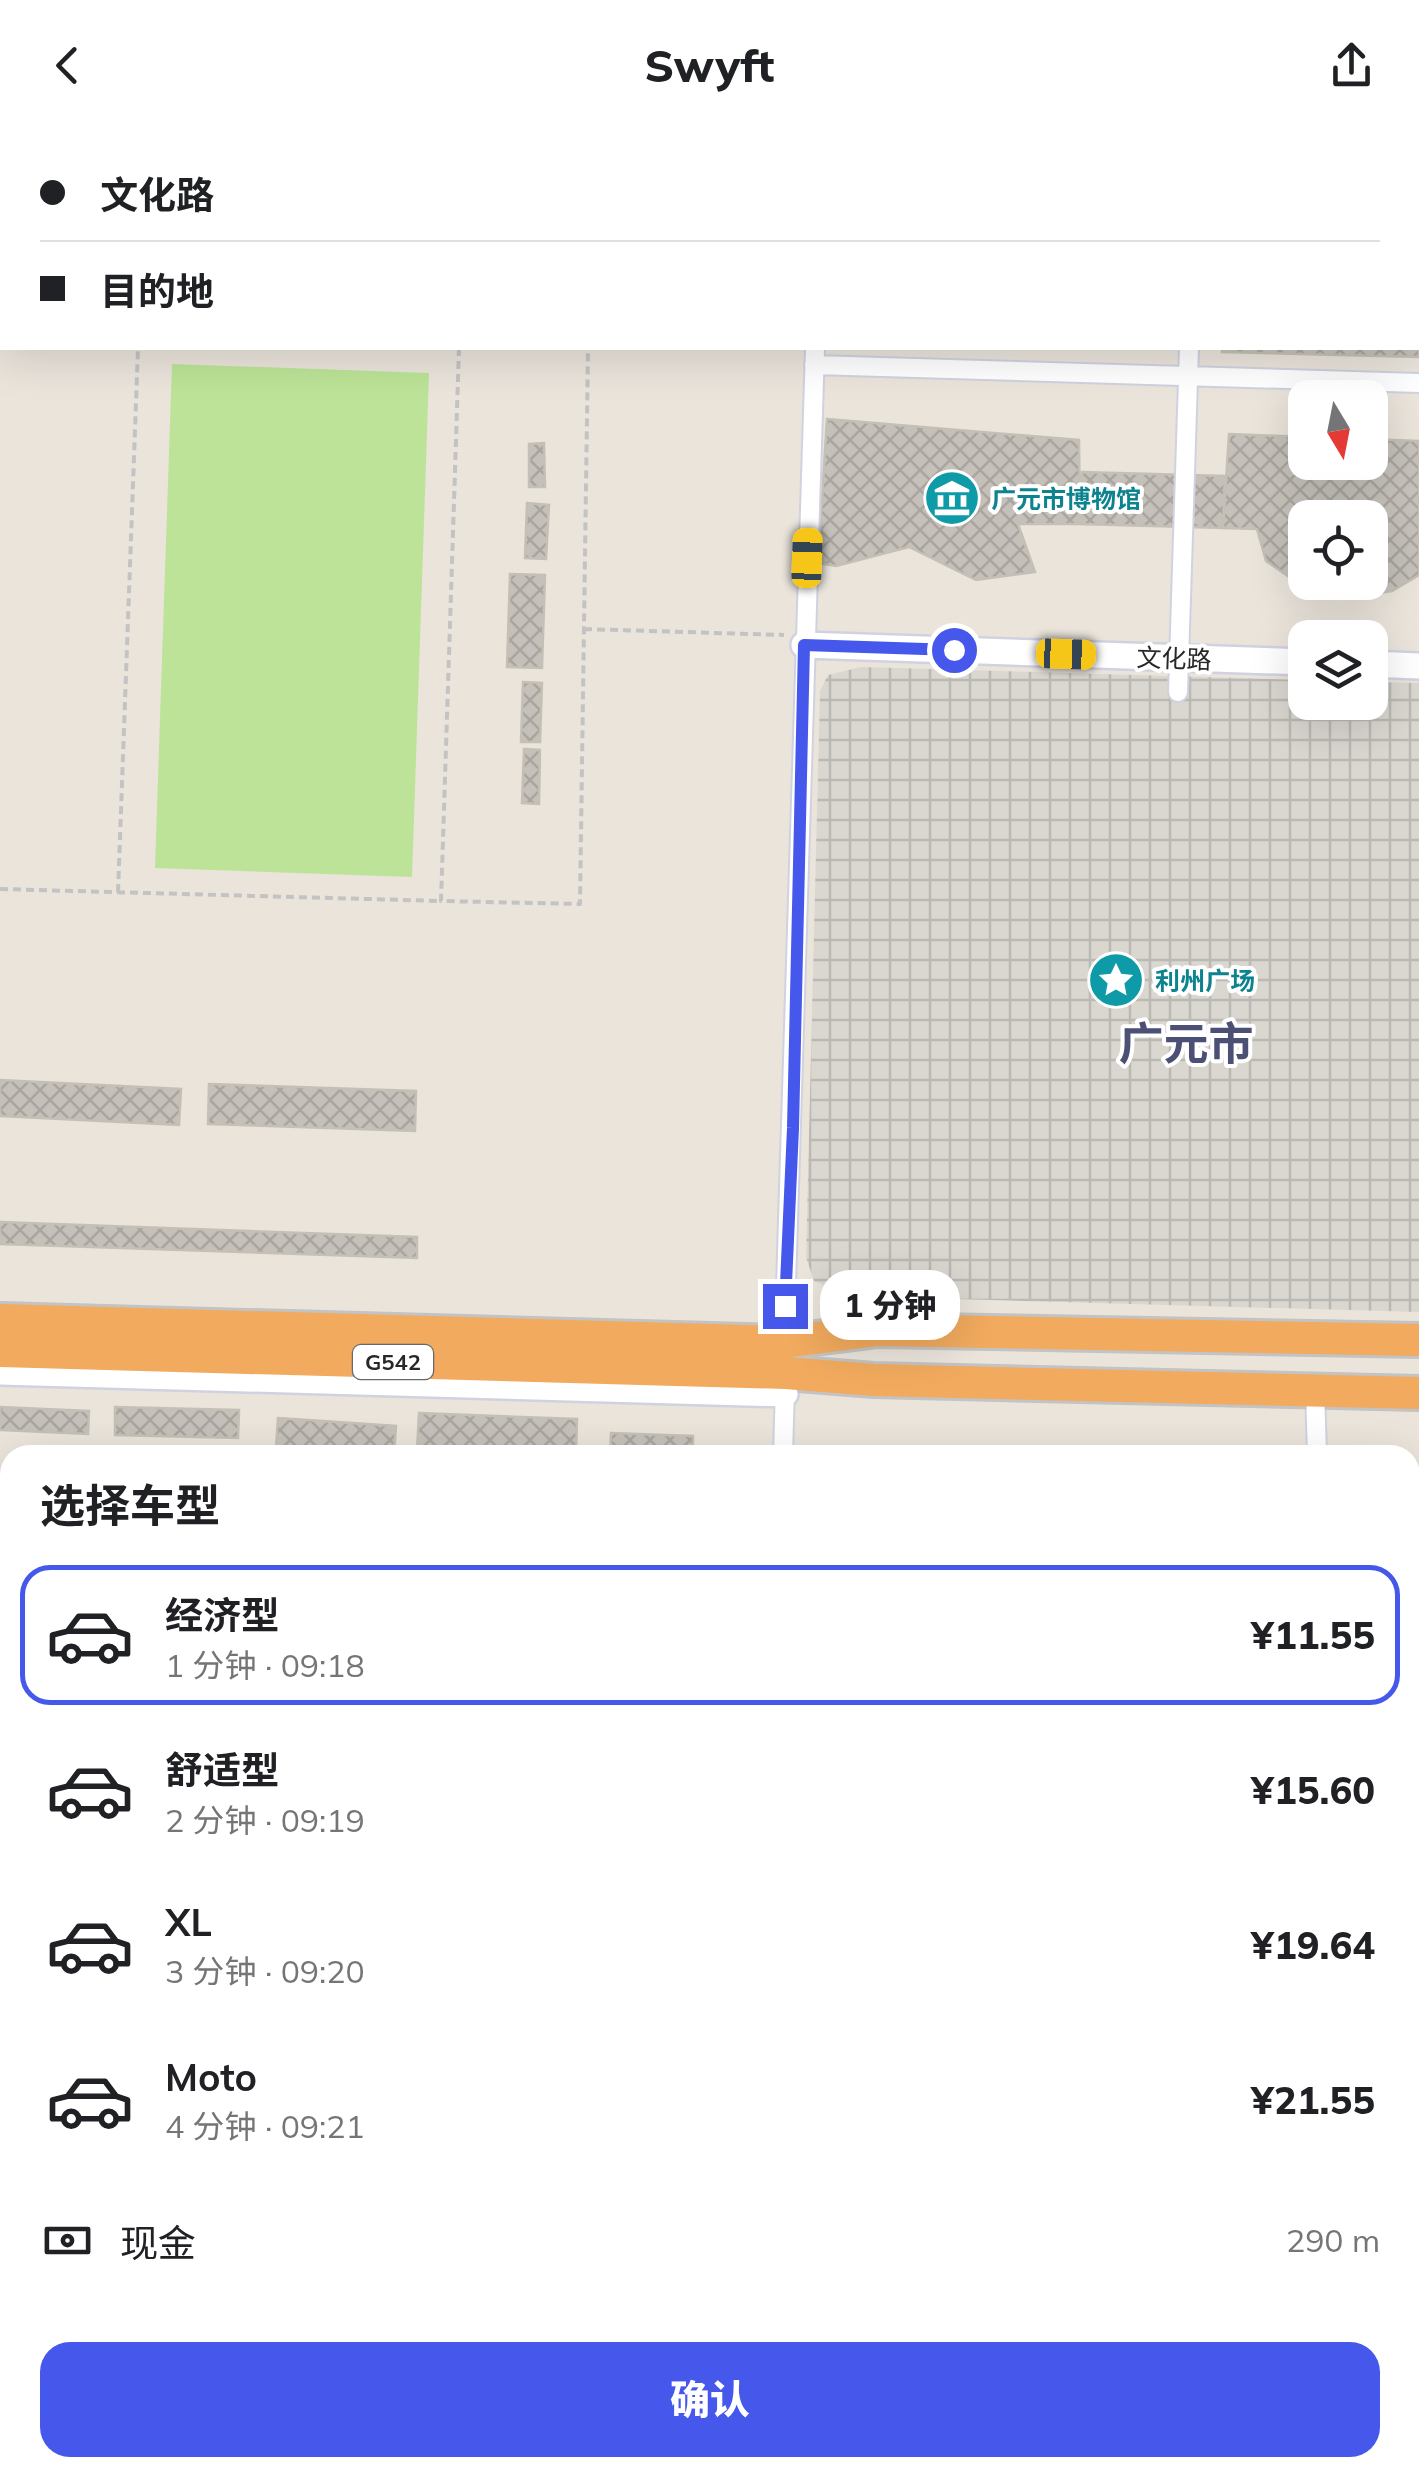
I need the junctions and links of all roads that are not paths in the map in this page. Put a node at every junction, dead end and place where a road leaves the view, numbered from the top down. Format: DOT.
graph roads {
  1 [pos="1189,350"];
  2 [pos="814,356"];
  3 [pos="1188,376"];
  4 [pos="1419,383"];
  5 [pos="804,640"];
  6 [pos="1179,658"];
  7 [pos="1288,661"];
  8 [pos="1388,665"];
  9 [pos="1419,666"];
  10 [pos="1178,692"];
  11 [pos="0,1320"];
  12 [pos="1419,1340"];
  13 [pos="0,1350"];
  14 [pos="785,1370"];
  15 [pos="0,1372"];
  16 [pos="1315,1391"];
  17 [pos="1419,1393"];
  18 [pos="783,1445"];
  19 [pos="1317,1445"];
  1 -- 3 [label="street"];
  2 -- 3 [label="street"];
  2 -- 5 [label="street"];
  3 -- 4 [label="street"];
  3 -- 6 [label="street"];
  5 -- 6 [label="street, 文化路"];
  5 -- 14 [label="street"];
  6 -- 7 [label="street, 文化路"];
  6 -- 10 [label="street"];
  8 -- 9 [label="street"];
  11 -- 14 [label="highway, G542"];
  12 -- 14 [label="highway, G542"];
  13 -- 14 [label="highway, G542"];
  14 -- 15 [label="street"];
  14 -- 16 [label="highway, G542"];
  14 -- 18 [label="street"];
  16 -- 17 [label="highway, G542"];
  16 -- 19 [label="street"];
}
